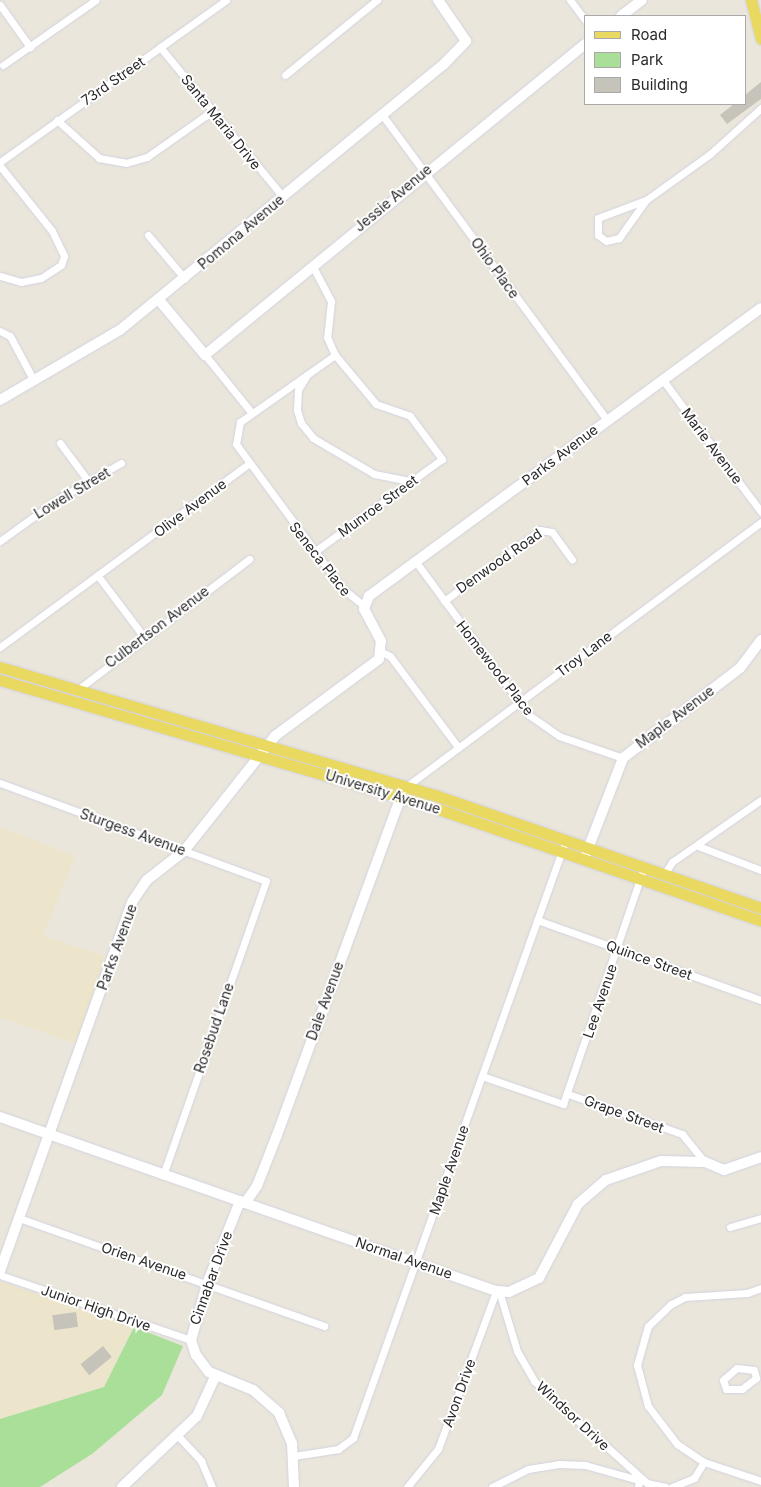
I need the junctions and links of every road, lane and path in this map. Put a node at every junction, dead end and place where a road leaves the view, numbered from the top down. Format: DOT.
graph roads {
  1 [pos="96,0"];
  2 [pos="226,0"];
  3 [pos="377,0"];
  4 [pos="438,0"];
  5 [pos="570,0"];
  6 [pos="642,0"];
  7 [pos="751,0"];
  8 [pos="0,5"];
  9 [pos="622,15"];
  10 [pos="584,19"];
  11 [pos="761,39"];
  12 [pos="584,45"];
  13 [pos="30,47"];
  14 [pos="160,47"];
  15 [pos="3,65"];
  16 [pos="285,75"];
  17 [pos="761,108"];
  18 [pos="212,111"];
  19 [pos="383,116"];
  20 [pos="57,120"];
  21 [pos="0,162"];
  22 [pos="0,166"];
  23 [pos="424,172"];
  24 [pos="282,198"];
  25 [pos="646,200"];
  26 [pos="148,236"];
  27 [pos="312,265"];
  28 [pos="0,276"];
  29 [pos="185,278"];
  30 [pos="159,300"];
  31 [pos="761,308"];
  32 [pos="0,331"];
  33 [pos="205,355"];
  34 [pos="335,355"];
  35 [pos="308,372"];
  36 [pos="662,380"];
  37 [pos="34,381"];
  38 [pos="0,400"];
  39 [pos="252,412"];
  40 [pos="607,420"];
  41 [pos="60,443"];
  42 [pos="121,463"];
  43 [pos="248,464"];
  44 [pos="411,481"];
  45 [pos="89,482"];
  46 [pos="761,512"];
  47 [pos="761,522"];
  48 [pos="0,541"];
  49 [pos="314,552"];
  50 [pos="249,559"];
  51 [pos="572,560"];
  52 [pos="416,562"];
  53 [pos="98,576"];
  54 [pos="444,600"];
  55 [pos="364,606"];
  56 [pos="144,637"];
  57 [pos="761,640"];
  58 [pos="0,647"];
  59 [pos="382,652"];
  60 [pos="0,667"];
  61 [pos="0,680"];
  62 [pos="77,689"];
  63 [pos="72,700"];
  64 [pos="518,702"];
  65 [pos="269,744"];
  66 [pos="458,747"];
  67 [pos="258,754"];
  68 [pos="624,758"];
  69 [pos="0,783"];
  70 [pos="407,786"];
  71 [pos="398,796"];
  72 [pos="761,800"];
  73 [pos="565,842"];
  74 [pos="698,846"];
  75 [pos="588,849"];
  76 [pos="184,850"];
  77 [pos="561,854"];
  78 [pos="584,861"];
  79 [pos="644,868"];
  80 [pos="761,870"];
  81 [pos="664,875"];
  82 [pos="640,879"];
  83 [pos="266,881"];
  84 [pos="660,886"];
  85 [pos="761,908"];
  86 [pos="537,920"];
  87 [pos="761,921"];
  88 [pos="618,949"];
  89 [pos="761,1000"];
  90 [pos="482,1076"];
  91 [pos="568,1094"];
  92 [pos="0,1117"];
  93 [pos="50,1135"];
  94 [pos="761,1157"];
  95 [pos="705,1162"];
  96 [pos="163,1174"];
  97 [pos="243,1202"];
  98 [pos="19,1218"];
  99 [pos="761,1218"];
  100 [pos="730,1227"];
  101 [pos="416,1262"];
  102 [pos="0,1271"];
  103 [pos="0,1275"];
  104 [pos="207,1284"];
  105 [pos="761,1288"];
  106 [pos="497,1291"];
  107 [pos="324,1326"];
  108 [pos="191,1340"];
  109 [pos="759,1374"];
  110 [pos="215,1377"];
  111 [pos="179,1437"];
  112 [pos="294,1456"];
  113 [pos="704,1462"];
  114 [pos="761,1481"];
  115 [pos="639,1483"];
  116 [pos="647,1483"];
  117 [pos="122,1487"];
  118 [pos="212,1487"];
  119 [pos="294,1487"];
  120 [pos="407,1487"];
  121 [pos="492,1487"];
  122 [pos="666,1487"];
  123 [pos="672,1487"];
  1 -- 13 [label="street"];
  2 -- 14 [label="street, 73rd Street"];
  3 -- 16 [label="street"];
  4 -- 19 [label="street, Pomona Avenue"];
  5 -- 10 [label="street"];
  6 -- 9 [label="street"];
  7 -- 11 [label="main road"];
  8 -- 13 [label="street"];
  12 -- 23 [label="street, Jessie Avenue"];
  13 -- 15 [label="street"];
  14 -- 18 [label="street, Santa Maria Drive"];
  14 -- 20 [label="street, 73rd Street"];
  17 -- 25 [label="street"];
  18 -- 20 [label="street"];
  18 -- 24 [label="street, Santa Maria Drive"];
  19 -- 23 [label="street, Ohio Place"];
  19 -- 24 [label="street, Pomona Avenue"];
  20 -- 21 [label="street, 73rd Street"];
  22 -- 28 [label="street"];
  23 -- 27 [label="street, Jessie Avenue"];
  23 -- 40 [label="street, Ohio Place"];
  24 -- 29 [label="street, Pomona Avenue"];
  25 -- 25 [label="street"];
  26 -- 29 [label="street"];
  27 -- 33 [label="street, Jessie Avenue"];
  27 -- 34 [label="street"];
  29 -- 30 [label="street, Pomona Avenue"];
  30 -- 33 [label="street"];
  30 -- 37 [label="street, Pomona Avenue"];
  31 -- 36 [label="street, Parks Avenue"];
  32 -- 37 [label="street"];
  33 -- 39 [label="street"];
  34 -- 35 [label="street"];
  34 -- 44 [label="street, Munroe Street"];
  35 -- 39 [label="street"];
  35 -- 44 [label="street"];
  36 -- 40 [label="street, Parks Avenue"];
  36 -- 46 [label="street, Marie Avenue"];
  37 -- 38 [label="street, Pomona Avenue"];
  39 -- 43 [label="street"];
  40 -- 52 [label="street, Parks Avenue"];
  41 -- 45 [label="street"];
  42 -- 45 [label="street, Lowell Street"];
  43 -- 49 [label="street, Seneca Place"];
  43 -- 53 [label="street, Olive Avenue"];
  44 -- 49 [label="street, Munroe Street"];
  45 -- 48 [label="street, Lowell Street"];
  47 -- 64 [label="street, Troy Lane"];
  49 -- 55 [label="street, Seneca Place"];
  50 -- 56 [label="street, Culbertson Avenue"];
  51 -- 54 [label="street, Denwood Road"];
  52 -- 54 [label="street, Homewood Place"];
  52 -- 55 [label="street, Parks Avenue"];
  53 -- 56 [label="street"];
  53 -- 58 [label="street, Olive Avenue"];
  54 -- 64 [label="street, Homewood Place"];
  55 -- 59 [label="street, Seneca Place"];
  56 -- 62 [label="street, Culbertson Avenue"];
  57 -- 68 [label="street, Maple Avenue"];
  59 -- 65 [label="street, Parks Avenue"];
  59 -- 66 [label="street, Seneca Place"];
  60 -- 62 [label="main road, University Avenue"];
  61 -- 63 [label="main road, University Avenue"];
  62 -- 63 [label="street, Culbertson Avenue"];
  62 -- 65 [label="main road, University Avenue"];
  63 -- 67 [label="main road, University Avenue"];
  64 -- 66 [label="street, Troy Lane"];
  64 -- 68 [label="street, Homewood Place"];
  65 -- 67 [label="street, Parks Avenue"];
  65 -- 70 [label="main road, University Avenue"];
  66 -- 70 [label="street, Troy Lane"];
  67 -- 71 [label="main road, University Avenue"];
  67 -- 76 [label="street, Parks Avenue"];
  68 -- 75 [label="street, Maple Avenue"];
  69 -- 76 [label="street, Sturgess Avenue"];
  70 -- 71 [label="street"];
  70 -- 73 [label="main road, University Avenue"];
  71 -- 77 [label="main road, University Avenue"];
  71 -- 97 [label="street, Dale Avenue"];
  72 -- 74 [label="street"];
  73 -- 75 [label="main road, University Avenue"];
  73 -- 77 [label="street, Maple Avenue"];
  74 -- 80 [label="street"];
  74 -- 81 [label="street"];
  75 -- 78 [label="street, Maple Avenue"];
  75 -- 79 [label="main road, University Avenue"];
  76 -- 83 [label="street, Sturgess Avenue"];
  76 -- 93 [label="street, Parks Avenue"];
  77 -- 78 [label="main road, University Avenue"];
  77 -- 86 [label="street, Maple Avenue"];
  78 -- 82 [label="main road, University Avenue"];
  79 -- 81 [label="main road, University Avenue"];
  79 -- 82 [label="street, Lee Avenue"];
  81 -- 84 [label="street"];
  81 -- 85 [label="main road, University Avenue"];
  82 -- 84 [label="main road, University Avenue"];
  82 -- 88 [label="street, Lee Avenue"];
  83 -- 96 [label="street, Rosebud Lane"];
  84 -- 87 [label="main road, University Avenue"];
  86 -- 88 [label="street, Quince Street"];
  86 -- 90 [label="street, Maple Avenue"];
  88 -- 89 [label="street, Quince Street"];
  88 -- 91 [label="street, Lee Avenue"];
  90 -- 91 [label="street, Grape Street"];
  90 -- 101 [label="street, Maple Avenue"];
  91 -- 95 [label="street, Grape Street"];
  92 -- 93 [label="street, Normal Avenue"];
  93 -- 96 [label="street, Normal Avenue"];
  93 -- 98 [label="street, Parks Avenue"];
  94 -- 95 [label="street, Normal Avenue"];
  95 -- 106 [label="street, Normal Avenue"];
  96 -- 97 [label="street, Normal Avenue"];
  97 -- 101 [label="street, Normal Avenue"];
  97 -- 104 [label="street, Cinnabar Drive"];
  98 -- 102 [label="street, Parks Avenue"];
  98 -- 104 [label="street, Orien Avenue"];
  99 -- 100 [label="street"];
  101 -- 106 [label="street, Normal Avenue"];
  101 -- 112 [label="street, Maple Avenue"];
  103 -- 108 [label="street, Junior High Drive"];
  104 -- 107 [label="street, Orien Avenue"];
  104 -- 108 [label="street, Cinnabar Drive"];
  105 -- 113 [label="street"];
  106 -- 116 [label="street, Windsor Drive"];
  106 -- 120 [label="street, Avon Drive"];
  108 -- 110 [label="street, Cinnabar Drive"];
  109 -- 109 [label="street"];
  110 -- 111 [label="street"];
  110 -- 112 [label="street, Cinnabar Drive"];
  111 -- 117 [label="street"];
  111 -- 118 [label="street"];
  112 -- 119 [label="street, Cinnabar Drive"];
  113 -- 114 [label="street"];
  113 -- 123 [label="street"];
  115 -- 116 [label="street"];
  115 -- 121 [label="street"];
  116 -- 122 [label="street"];
}
